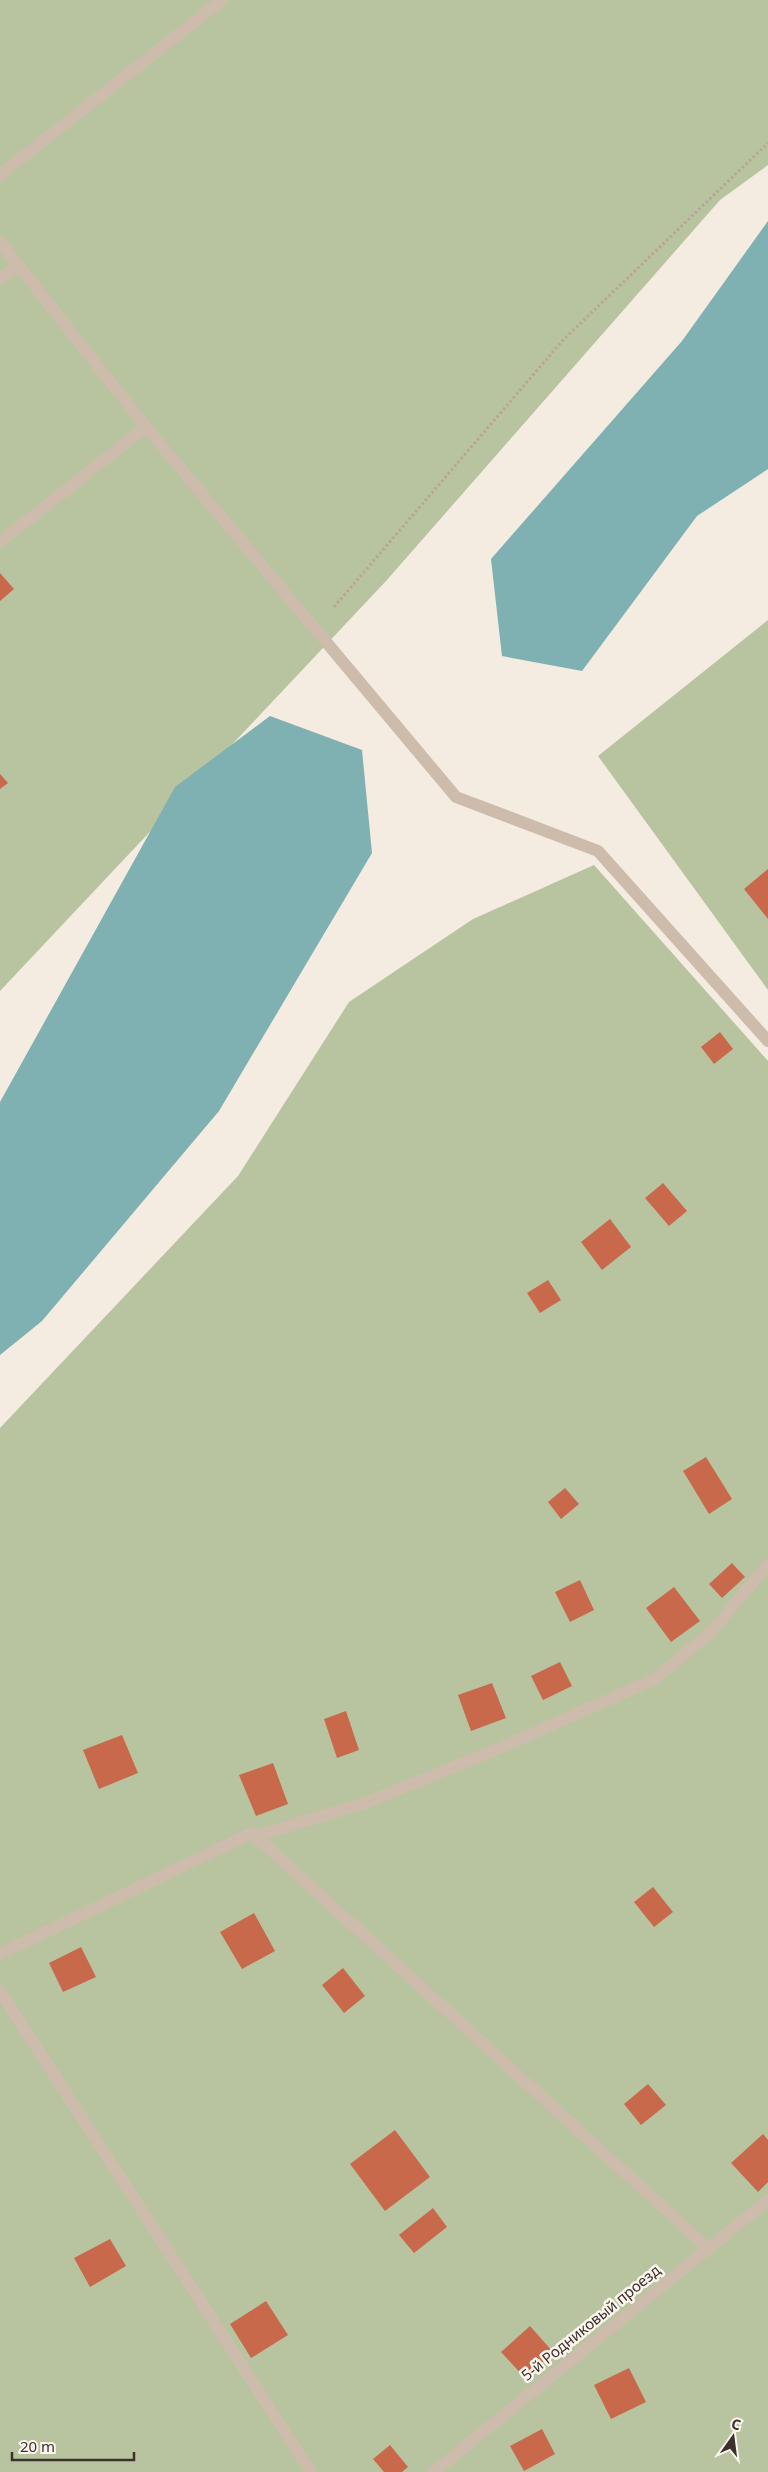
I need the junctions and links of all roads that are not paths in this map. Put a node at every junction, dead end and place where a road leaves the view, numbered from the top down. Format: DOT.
graph roads {
  1 [pos="222,0"];
  2 [pos="0,175"];
  3 [pos="0,242"];
  4 [pos="19,266"];
  5 [pos="0,278"];
  6 [pos="146,427"];
  7 [pos="0,542"];
  8 [pos="768,1041"];
  9 [pos="768,1564"];
  10 [pos="256,1836"];
  11 [pos="0,1954"];
  12 [pos="0,1991"];
  13 [pos="768,2200"];
  14 [pos="709,2248"];
  15 [pos="310,2472"];
  16 [pos="434,2472"];
  1 -- 2 [label="street"];
  3 -- 4 [label="street"];
  4 -- 5 [label="street"];
  4 -- 6 [label="street"];
  6 -- 7 [label="street"];
  6 -- 8 [label="street"];
  9 -- 10 [label="street"];
  10 -- 11 [label="street"];
  10 -- 14 [label="street"];
  12 -- 15 [label="street"];
  13 -- 14 [label="street, 5-й Родниковый проезд"];
  14 -- 16 [label="street, 5-й Родниковый проезд"];
}
